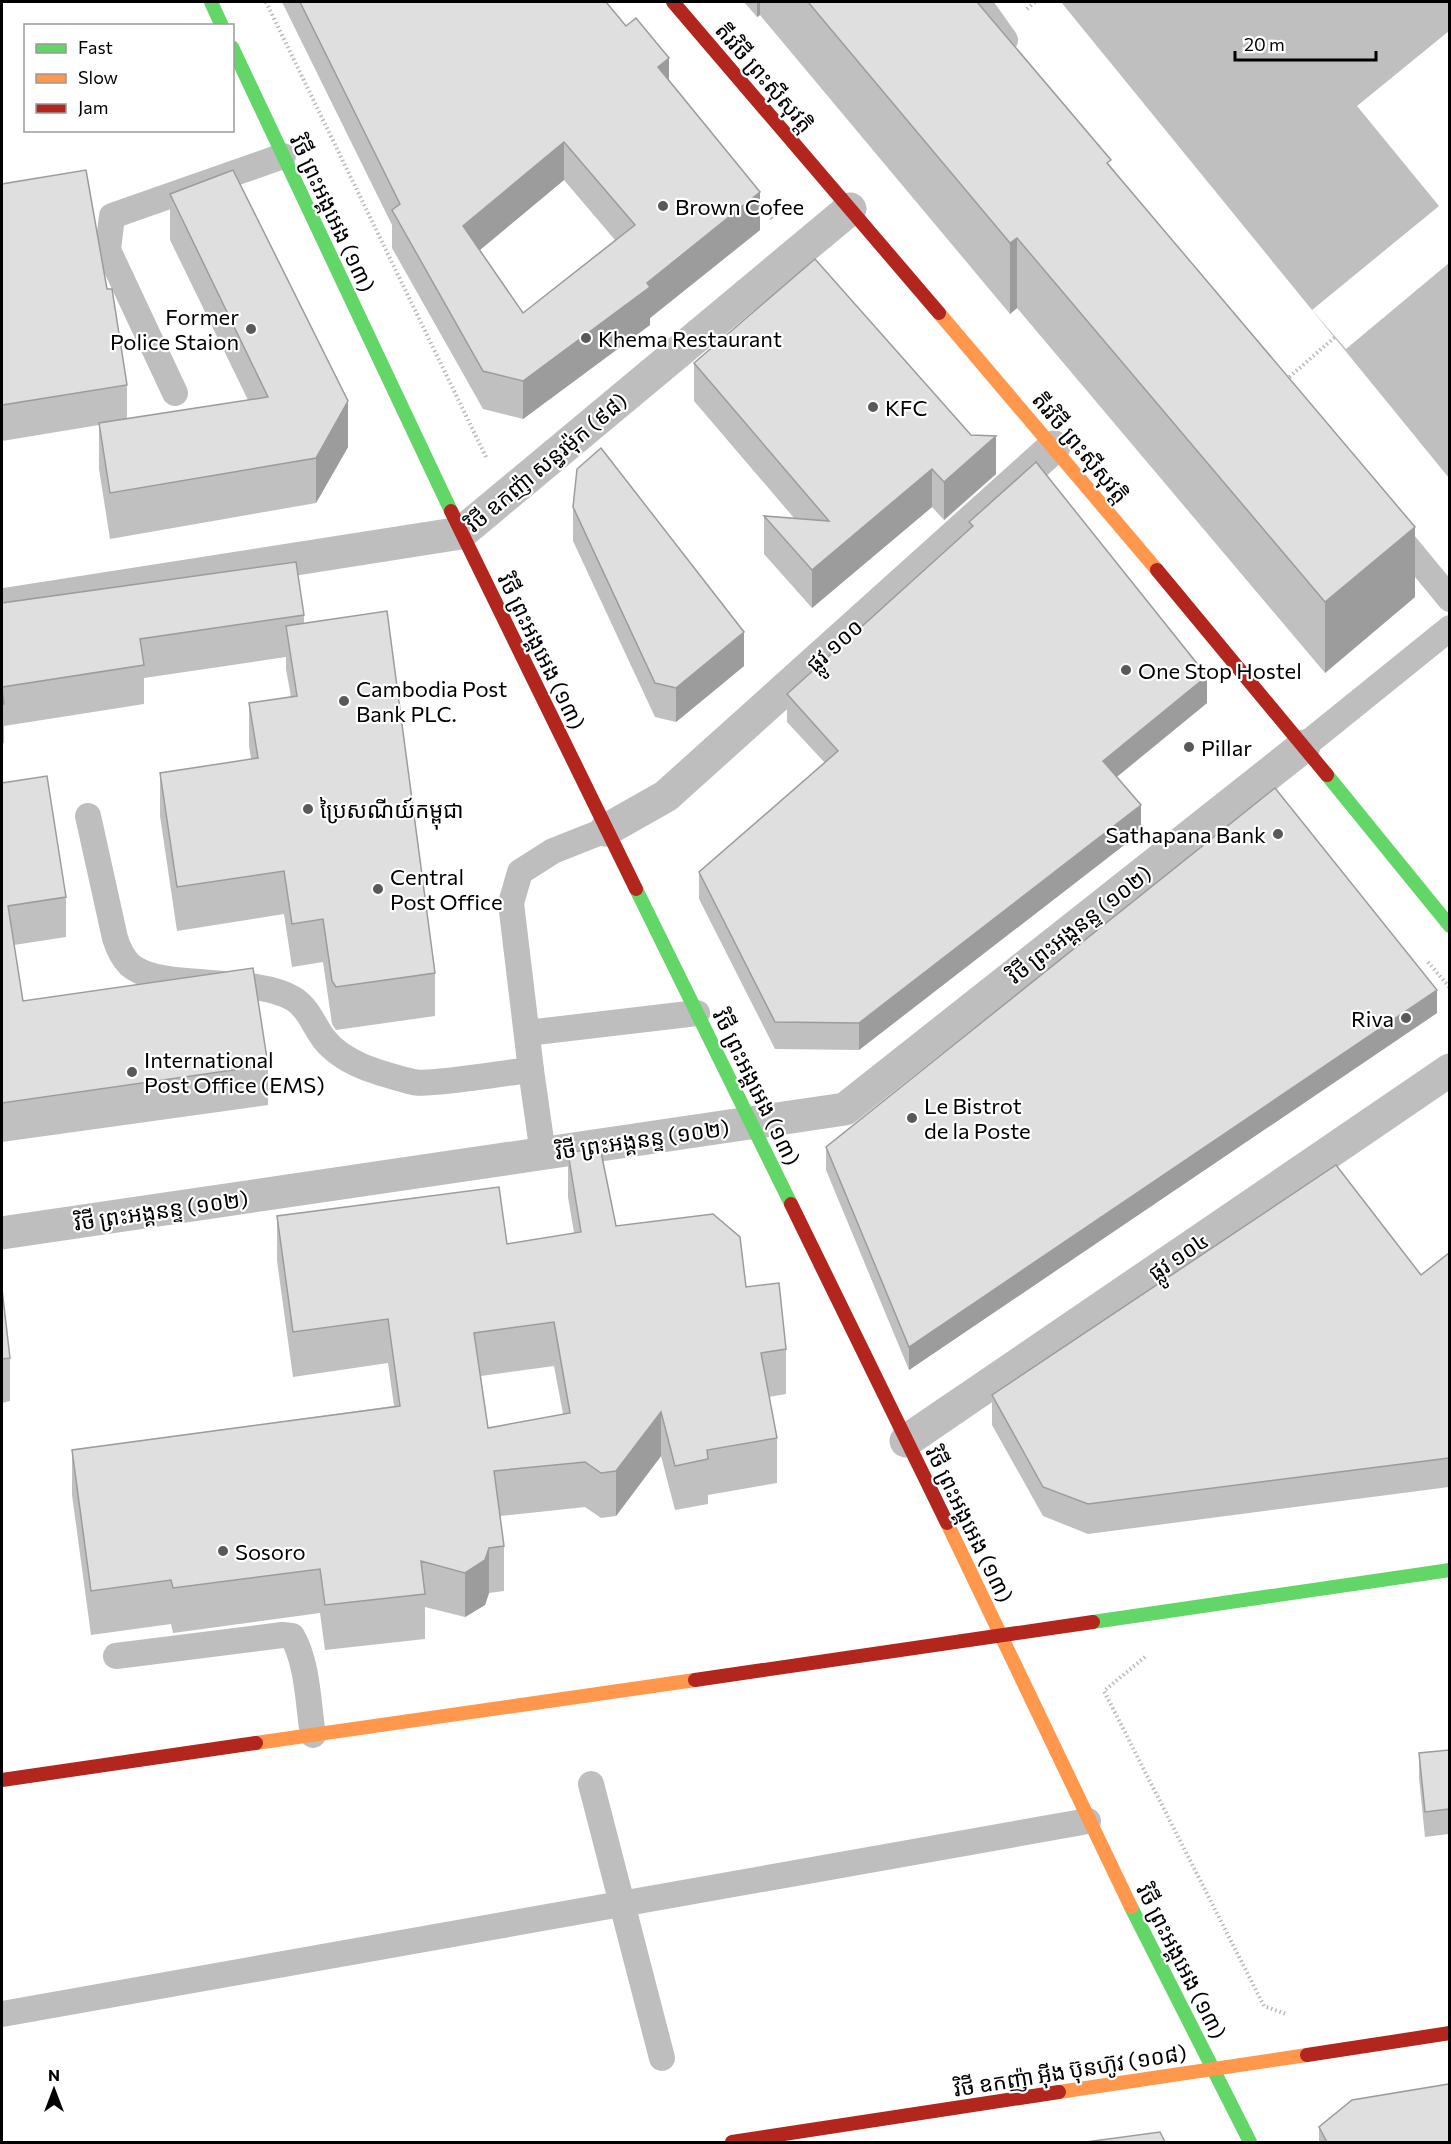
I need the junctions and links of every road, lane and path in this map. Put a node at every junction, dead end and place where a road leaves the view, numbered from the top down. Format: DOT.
graph roads {
  1 [pos="211,2"];
  2 [pos="266,2"];
  3 [pos="673,2"];
  4 [pos="978,2"];
  5 [pos="221,24"];
  6 [pos="234,51"];
  7 [pos="1016,64"];
  8 [pos="283,156"];
  9 [pos="755,198"];
  10 [pos="850,209"];
  11 [pos="777,225"];
  12 [pos="1335,337"];
  13 [pos="1284,381"];
  14 [pos="175,393"];
  15 [pos="1054,447"];
  16 [pos="488,462"];
  17 [pos="1374,507"];
  18 [pos="461,533"];
  19 [pos="1449,599"];
  20 [pos="2,605"];
  21 [pos="1449,628"];
  22 [pos="1304,746"];
  23 [pos="88,816"];
  24 [pos="606,830"];
  25 [pos="1449,926"];
  26 [pos="1427,961"];
  27 [pos="1449,988"];
  28 [pos="697,1013"];
  29 [pos="527,1033"];
  30 [pos="531,1070"];
  31 [pos="1449,1070"];
  32 [pos="751,1123"];
  33 [pos="543,1154"];
  34 [pos="2,1233"];
  35 [pos="906,1441"];
  36 [pos="1449,1570"];
  37 [pos="1001,1635"];
  38 [pos="116,1656"];
  39 [pos="1104,1690"];
  40 [pos="313,1735"];
  41 [pos="2,1780"];
  42 [pos="591,1784"];
  43 [pos="1088,1821"];
  44 [pos="621,1904"];
  45 [pos="1264,2006"];
  46 [pos="2,2014"];
  47 [pos="1449,2033"];
  48 [pos="662,2058"];
  49 [pos="1214,2069"];
  50 [pos="732,2142"];
  51 [pos="1250,2142"];
  1 -- 5 [label="street"];
  2 -- 16 [label="path"];
  3 -- 10 [label="street, តីរវិថី ព្រះស៊ីសុវត្តិ"];
  4 -- 7 [label="lane"];
  6 -- 8 [label="street, វិថី ព្រះអង្គអេង (១៣)"];
  8 -- 14 [label="lane"];
  8 -- 18 [label="street, វិថី ព្រះអង្គអេង (១៣)"];
  9 -- 11 [label="path"];
  10 -- 15 [label="street, តីរវិថី ព្រះស៊ីសុវត្តិ"];
  10 -- 18 [label="street, វិថី ឧកញ៉ា សន្ធរម៉ុក (៩៨)"];
  12 -- 13 [label="path"];
  15 -- 22 [label="street, តីរវិថី ព្រះស៊ីសុវត្តិ"];
  15 -- 24 [label="street, ផ្លូវ ១០០"];
  17 -- 19 [label="lane"];
  18 -- 20 [label="street, វិថី ឧកញ៉ា សន្ធរម៉ុក (៩៨)"];
  18 -- 24 [label="street, វិថី ព្រះអង្គអេង (១៣)"];
  21 -- 22 [label="lane"];
  22 -- 25 [label="street, តីរវិថី ព្រះស៊ីសុវត្តិ"];
  22 -- 32 [label="street, វិថី ព្រះអង្គនន្ទ (១០២)"];
  23 -- 30 [label="lane"];
  24 -- 28 [label="street, វិថី ព្រះអង្គអេង (១៣)"];
  24 -- 29 [label="lane"];
  26 -- 27 [label="path"];
  28 -- 29 [label="lane"];
  28 -- 32 [label="street, វិថី ព្រះអង្គអេង (១៣)"];
  29 -- 30 [label="lane"];
  30 -- 33 [label="lane"];
  31 -- 35 [label="street, ផ្លូវ ១០៤"];
  32 -- 33 [label="street, វិថី ព្រះអង្គនន្ទ (១០២)"];
  32 -- 35 [label="street, វិថី ព្រះអង្គអេង (១៣)"];
  33 -- 34 [label="street, វិថី ព្រះអង្គនន្ទ (១០២)"];
  35 -- 37 [label="street, វិថី ព្រះអង្គអេង (១៣)"];
  36 -- 37 [label="street"];
  37 -- 40 [label="street"];
  37 -- 43 [label="street, វិថី ព្រះអង្គអេង (១៣)"];
  38 -- 40 [label="lane"];
  39 -- 45 [label="path"];
  40 -- 41 [label="street"];
  42 -- 44 [label="lane"];
  43 -- 44 [label="lane"];
  43 -- 49 [label="street, វិថី ព្រះអង្គអេង (១៣)"];
  44 -- 46 [label="lane"];
  44 -- 48 [label="lane"];
  47 -- 49 [label="street, វិថី ឧកញ៉ា អ៊ីង ប៊ុនហ៊ូវ (១០៨)"];
  49 -- 50 [label="street, វិថី ឧកញ៉ា អ៊ីង ប៊ុនហ៊ូវ (១០៨)"];
  49 -- 51 [label="street, វិថី ព្រះអង្គអេង (១៣)"];
}
